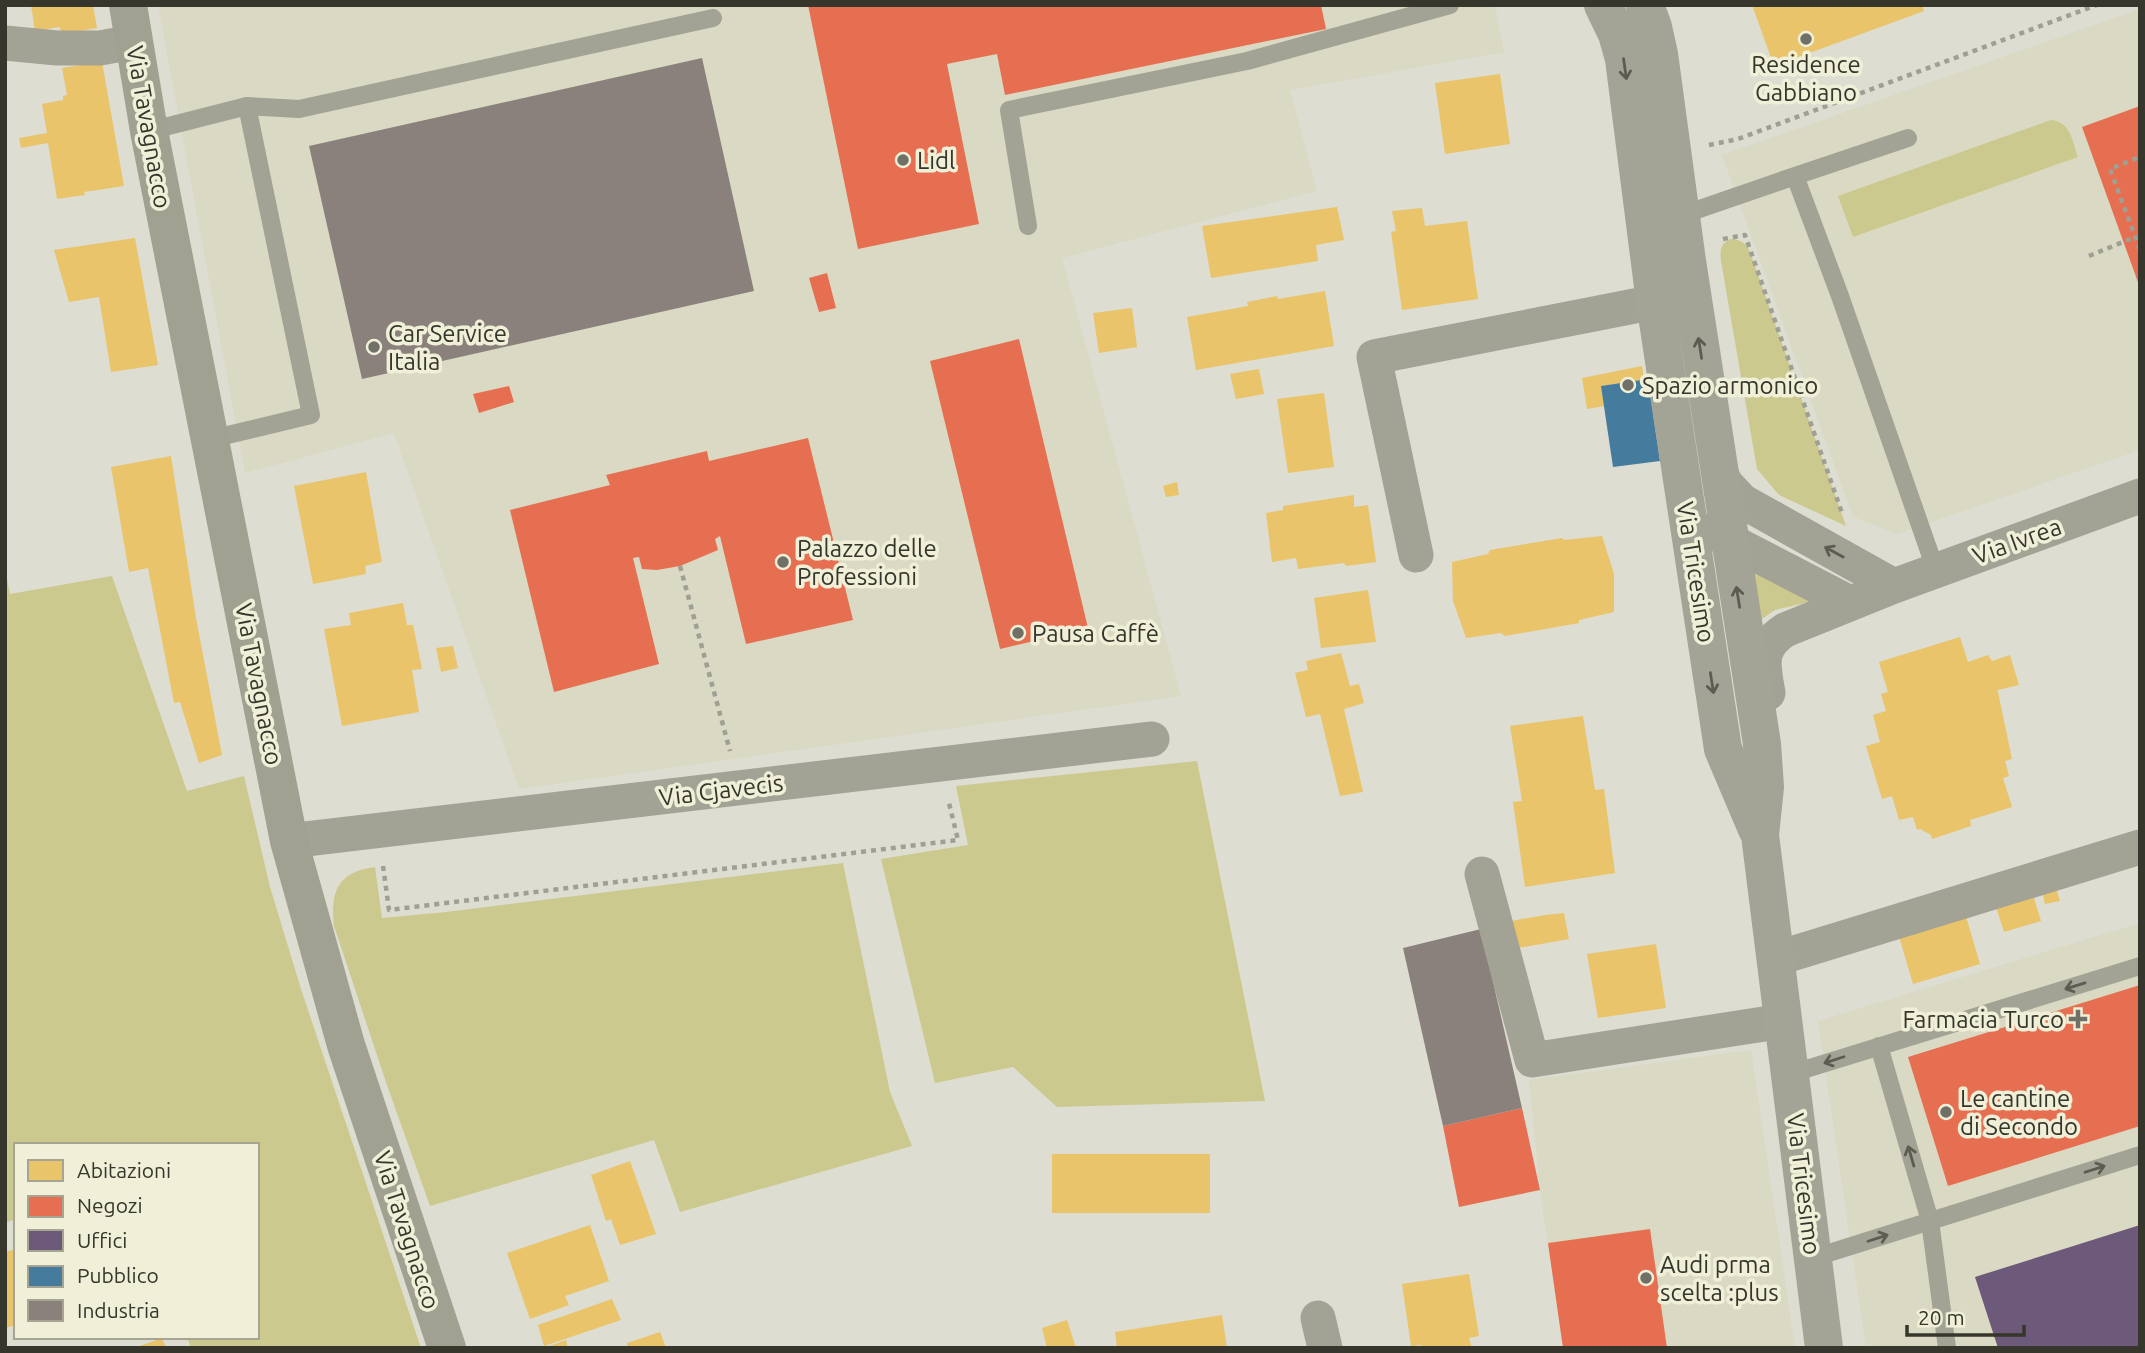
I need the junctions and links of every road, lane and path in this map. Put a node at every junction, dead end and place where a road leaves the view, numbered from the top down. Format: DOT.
graph roads {
  1 [pos="128,5"];
  2 [pos="1450,5"];
  3 [pos="1603,5"];
  4 [pos="1645,5"];
  5 [pos="2097,5"];
  6 [pos="713,18"];
  7 [pos="134,42"];
  8 [pos="5,43"];
  9 [pos="247,106"];
  10 [pos="149,131"];
  11 [pos="1908,138"];
  12 [pos="1738,139"];
  13 [pos="2137,158"];
  14 [pos="1795,176"];
  15 [pos="1682,215"];
  16 [pos="1028,226"];
  17 [pos="2135,237"];
  18 [pos="1714,241"];
  19 [pos="2140,250"];
  20 [pos="2089,256"];
  21 [pos="1655,302"];
  22 [pos="211,439"];
  23 [pos="1718,470"];
  24 [pos="2140,496"];
  25 [pos="1842,513"];
  26 [pos="1729,541"];
  27 [pos="1416,555"];
  28 [pos="680,566"];
  29 [pos="1936,571"];
  30 [pos="1894,586"];
  31 [pos="1850,603"];
  32 [pos="1152,738"];
  33 [pos="939,764"];
  34 [pos="740,787"];
  35 [pos="1765,787"];
  36 [pos="378,831"];
  37 [pos="1760,835"];
  38 [pos="289,841"];
  39 [pos="2140,847"];
  40 [pos="1482,874"];
  41 [pos="1775,959"];
  42 [pos="2140,966"];
  43 [pos="1783,1021"];
  44 [pos="1879,1046"];
  45 [pos="1790,1074"];
  46 [pos="2140,1155"];
  47 [pos="1930,1222"];
  48 [pos="1813,1258"];
  49 [pos="447,1348"];
  50 [pos="1824,1348"];
  51 [pos="1947,1348"];
  1 -- 7 [label="street, Via Tavagnacco"];
  2 -- 16 [label="lane"];
  3 -- 21 [label="main road, Via Tricesimo, one-way"];
  4 -- 15 [label="main road, Via Tricesimo"];
  5 -- 12 [label="path"];
  6 -- 9 [label="lane"];
  7 -- 8 [label="street"];
  7 -- 10 [label="street, Via Tavagnacco"];
  9 -- 10 [label="lane"];
  9 -- 22 [label="lane"];
  10 -- 22 [label="street, Via Tavagnacco"];
  11 -- 14 [label="lane"];
  13 -- 17 [label="path"];
  14 -- 15 [label="lane"];
  14 -- 29 [label="lane"];
  23 -- 15 [label="main road, Via Tricesimo, one-way"];
  17 -- 19 [label="path"];
  17 -- 20 [label="path"];
  18 -- 25 [label="path"];
  21 -- 26 [label="street, Via Tricesimo"];
  21 -- 27 [label="street"];
  21 -- 37 [label="main road, Via Tricesimo, one-way"];
  22 -- 38 [label="street, Via Tavagnacco"];
  23 -- 26 [label="main road, Via Tricesimo"];
  30 -- 23 [label="street, one-way"];
  24 -- 29 [label="street, Via Ivrea"];
  26 -- 31 [label="street"];
  35 -- 26 [label="main road, Via Tricesimo, one-way"];
  28 -- 34 [label="path"];
  29 -- 30 [label="street, Via Ivrea"];
  30 -- 31 [label="street, Via Ivrea"];
  31 -- 35 [label="street, Via Ivrea"];
  32 -- 33 [label="street, Via Cjavecis"];
  33 -- 34 [label="street, Via Cjavecis"];
  33 -- 36 [label="path"];
  34 -- 36 [label="street, Via Cjavecis"];
  35 -- 37 [label="main road, Via Tricesimo"];
  36 -- 38 [label="street, Via Cjavecis"];
  37 -- 41 [label="main road, Via Tricesimo"];
  38 -- 49 [label="street, Via Tavagnacco"];
  39 -- 41 [label="street"];
  40 -- 43 [label="street"];
  41 -- 43 [label="main road, Via Tricesimo"];
  42 -- 44 [label="lane, one-way"];
  43 -- 45 [label="main road, Via Tricesimo"];
  44 -- 45 [label="lane, one-way"];
  47 -- 44 [label="lane, one-way"];
  45 -- 48 [label="main road, Via Tricesimo"];
  47 -- 46 [label="lane, one-way"];
  48 -- 47 [label="lane, one-way"];
  47 -- 51 [label="lane"];
  48 -- 50 [label="main road, Via Tricesimo"];
}
